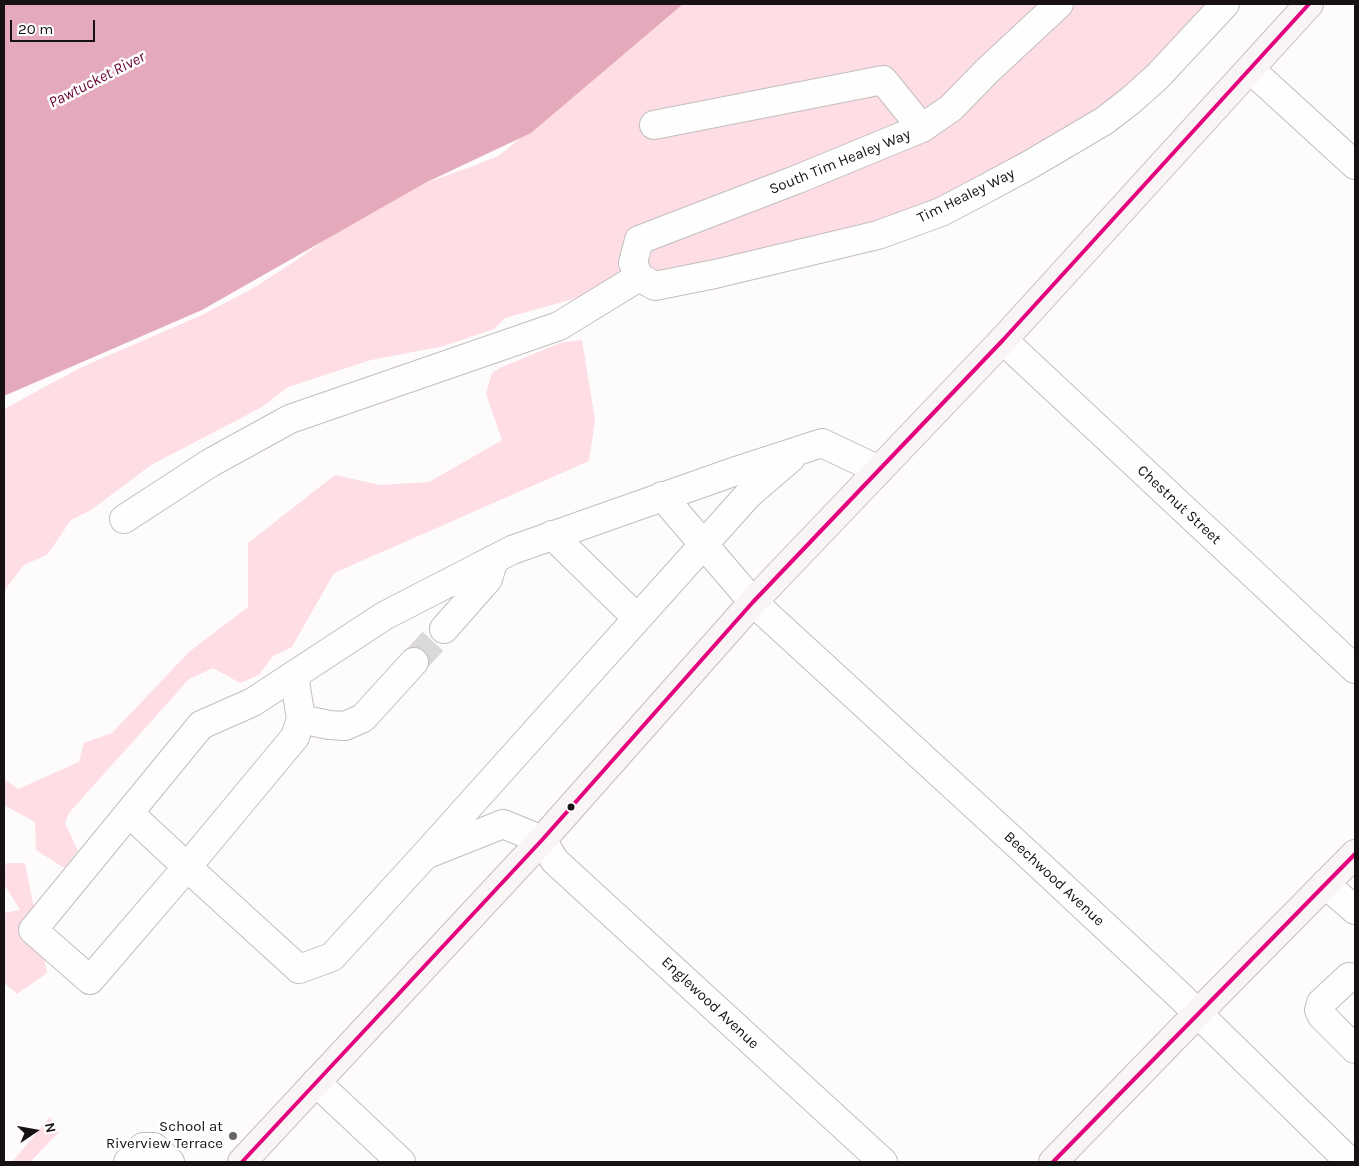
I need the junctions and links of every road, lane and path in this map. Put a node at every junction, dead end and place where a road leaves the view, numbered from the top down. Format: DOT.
graph roads {
  1 [pos="1059,4"];
  2 [pos="1225,4"];
  3 [pos="1309,4"];
  4 [pos="1250,69"];
  5 [pos="654,125"];
  6 [pos="922,128"];
  7 [pos="1355,166"];
  8 [pos="647,282"];
  9 [pos="1002,340"];
  10 [pos="800,450"];
  11 [pos="879,470"];
  12 [pos="662,496"];
  13 [pos="124,519"];
  14 [pos="552,535"];
  15 [pos="703,544"];
  16 [pos="494,559"];
  17 [pos="753,602"];
  18 [pos="637,618"];
  19 [pos="444,629"];
  20 [pos="414,662"];
  21 [pos="1355,670"];
  22 [pos="294,675"];
  23 [pos="301,719"];
  24 [pos="129,813"];
  25 [pos="542,840"];
  26 [pos="426,854"];
  27 [pos="1355,854"];
  28 [pos="187,868"];
  29 [pos="1325,884"];
  30 [pos="1355,910"];
  31 [pos="1355,978"];
  32 [pos="1198,1013"];
  33 [pos="1355,1049"];
  34 [pos="316,1082"];
  35 [pos="128,1162"];
  36 [pos="170,1162"];
  37 [pos="242,1162"];
  38 [pos="401,1162"];
  39 [pos="883,1162"];
  40 [pos="1053,1162"];
  41 [pos="1350,1162"];
  1 -- 6 [label="street, South Tim Healey Way"];
  2 -- 8 [label="street, Tim Healey Way"];
  3 -- 4 [label="main road"];
  4 -- 7 [label="street"];
  4 -- 9 [label="main road"];
  5 -- 6 [label="street"];
  6 -- 8 [label="street, South Tim Healey Way"];
  8 -- 13 [label="street"];
  9 -- 11 [label="main road"];
  9 -- 21 [label="street, Chestnut Street"];
  10 -- 11 [label="street"];
  10 -- 12 [label="street"];
  10 -- 15 [label="street"];
  11 -- 17 [label="main road"];
  12 -- 14 [label="street"];
  12 -- 15 [label="street, Beechwood Avenue"];
  14 -- 16 [label="street"];
  14 -- 18 [label="street"];
  15 -- 17 [label="street, Beechwood Avenue"];
  15 -- 18 [label="street"];
  16 -- 19 [label="street"];
  16 -- 22 [label="street"];
  17 -- 25 [label="main road"];
  17 -- 32 [label="street, Beechwood Avenue"];
  18 -- 26 [label="street"];
  20 -- 23 [label="street"];
  22 -- 23 [label="street"];
  22 -- 24 [label="street"];
  23 -- 28 [label="street"];
  24 -- 28 [label="street"];
  24 -- 28 [label="street"];
  25 -- 26 [label="street"];
  25 -- 34 [label="main road"];
  25 -- 39 [label="street, Englewood Avenue"];
  26 -- 28 [label="street"];
  27 -- 29 [label="main road"];
  29 -- 30 [label="street"];
  29 -- 32 [label="main road"];
  31 -- 33 [label="street"];
  32 -- 40 [label="main road"];
  32 -- 41 [label="street, Beechwood Avenue"];
  34 -- 37 [label="main road"];
  34 -- 38 [label="street"];
  35 -- 36 [label="street"];
}
